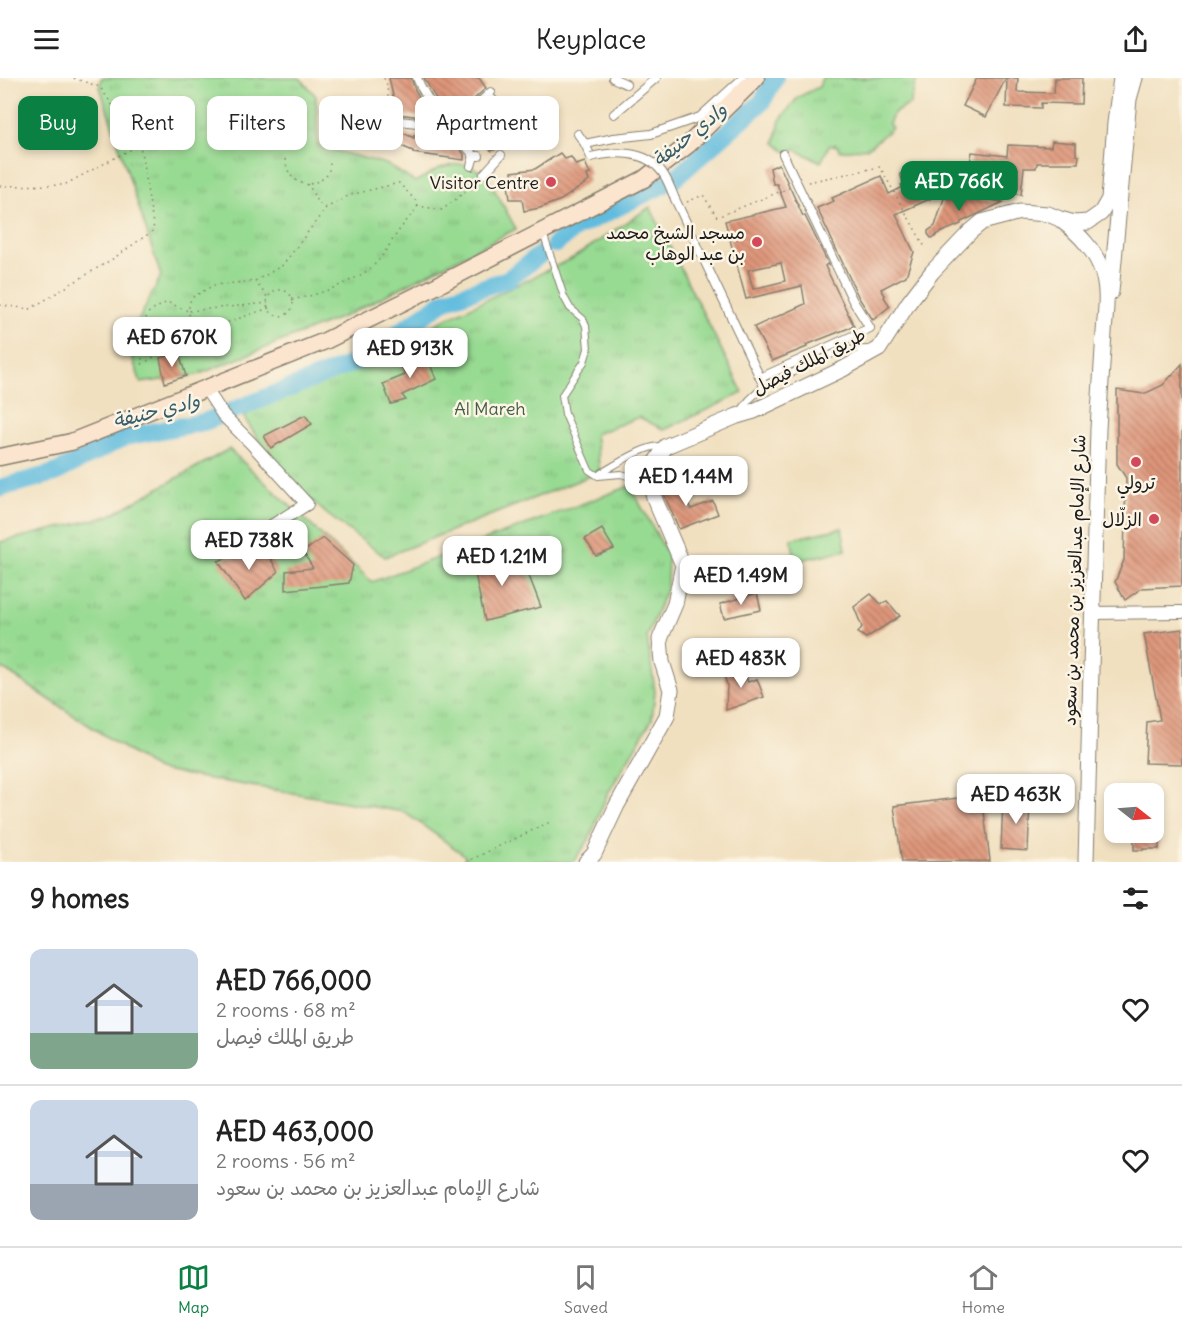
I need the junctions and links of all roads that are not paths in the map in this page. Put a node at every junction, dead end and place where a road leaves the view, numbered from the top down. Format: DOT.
graph roads {
  1 [pos="417,78"];
  2 [pos="613,78"];
  3 [pos="656,78"];
  4 [pos="743,78"];
  5 [pos="756,78"];
  6 [pos="1121,78"];
  7 [pos="1135,78"];
  8 [pos="626,84"];
  9 [pos="426,96"];
  10 [pos="614,114"];
  11 [pos="578,134"];
  12 [pos="585,144"];
  13 [pos="471,150"];
  14 [pos="783,154"];
  15 [pos="501,155"];
  16 [pos="471,166"];
  17 [pos="484,174"];
  18 [pos="1060,219"];
  19 [pos="542,232"];
  20 [pos="1106,299"];
  21 [pos="879,349"];
  22 [pos="762,382"];
  23 [pos="206,389"];
  24 [pos="737,416"];
  25 [pos="666,446"];
  26 [pos="0,457"];
  27 [pos="589,470"];
  28 [pos="655,500"];
  29 [pos="241,545"];
  30 [pos="1182,612"];
  31 [pos="1092,613"];
  32 [pos="586,862"];
  33 [pos="1086,862"];
  1 -- 9 [label="street"];
  2 -- 8 [label="street"];
  3 -- 10 [label="street"];
  4 -- 12 [label="street"];
  5 -- 19 [label="main road"];
  6 -- 18 [label="street, طريق الملك فيصل"];
  7 -- 20 [label="street"];
  11 -- 12 [label="street"];
  12 -- 22 [label="street, bridge"];
  13 -- 16 [label="street"];
  14 -- 22 [label="street"];
  15 -- 17 [label="street"];
  18 -- 20 [label="street"];
  18 -- 21 [label="street, طريق الملك فيصل"];
  19 -- 23 [label="main road"];
  19 -- 27 [label="lane"];
  20 -- 31 [label="street, شارع الإمام عبدالعزيز بن محمد بن سعود"];
  21 -- 22 [label="lane"];
  21 -- 24 [label="street, طريق الملك فيصل"];
  22 -- 24 [label="lane"];
  23 -- 26 [label="main road"];
  23 -- 29 [label="street"];
  24 -- 25 [label="street, طريق الملك فيصل"];
  25 -- 27 [label="lane"];
  25 -- 28 [label="street"];
  27 -- 28 [label="lane"];
  28 -- 32 [label="street"];
  30 -- 31 [label="street"];
  31 -- 33 [label="street, شارع الإمام عبدالعزيز بن محمد بن سعود"];
}
